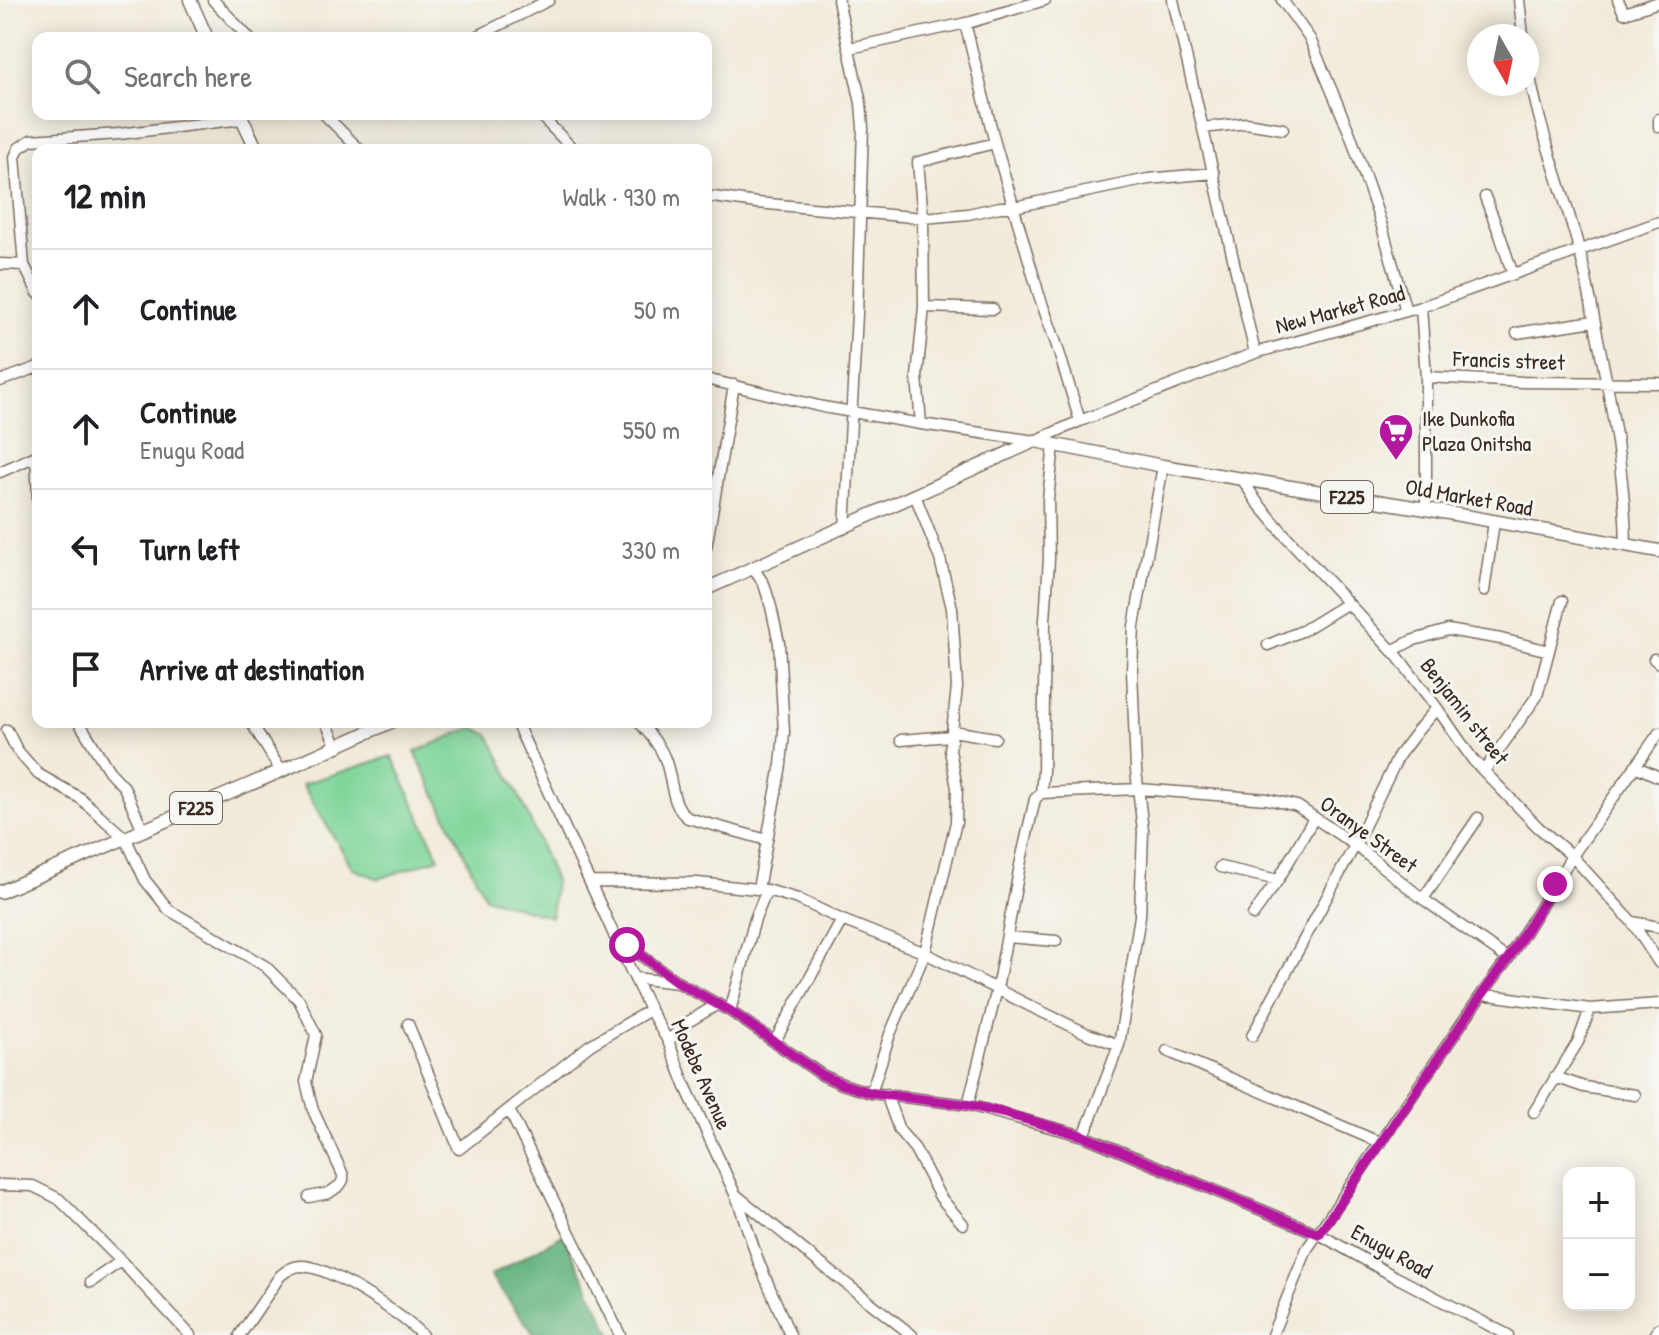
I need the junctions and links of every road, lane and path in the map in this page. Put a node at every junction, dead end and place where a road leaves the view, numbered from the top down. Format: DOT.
graph roads {
  1 [pos="190,0"];
  2 [pos="213,0"];
  3 [pos="549,0"];
  4 [pos="838,0"];
  5 [pos="1045,0"];
  6 [pos="1173,0"];
  7 [pos="1282,0"];
  8 [pos="1519,0"];
  9 [pos="1618,0"];
  10 [pos="1659,2"];
  11 [pos="965,23"];
  12 [pos="1522,24"];
  13 [pos="204,32"];
  14 [pos="243,32"];
  15 [pos="486,32"];
  16 [pos="850,48"];
  17 [pos="1532,96"];
  18 [pos="1659,119"];
  19 [pos="214,120"];
  20 [pos="243,120"];
  21 [pos="330,120"];
  22 [pos="545,120"];
  23 [pos="1659,127"];
  24 [pos="1203,128"];
  25 [pos="1283,129"];
  26 [pos="995,143"];
  27 [pos="254,144"];
  28 [pos="354,144"];
  29 [pos="568,144"];
  30 [pos="1214,173"];
  31 [pos="712,197"];
  32 [pos="1485,197"];
  33 [pos="1014,207"];
  34 [pos="861,212"];
  35 [pos="923,218"];
  36 [pos="1659,222"];
  37 [pos="1579,249"];
  38 [pos="0,264"];
  39 [pos="24,265"];
  40 [pos="1513,275"];
  41 [pos="32,281"];
  42 [pos="924,307"];
  43 [pos="1421,307"];
  44 [pos="993,309"];
  45 [pos="1406,311"];
  46 [pos="1594,321"];
  47 [pos="1517,333"];
  48 [pos="1255,353"];
  49 [pos="32,369"];
  50 [pos="1426,377"];
  51 [pos="712,380"];
  52 [pos="0,381"];
  53 [pos="1659,383"];
  54 [pos="1607,384"];
  55 [pos="734,385"];
  56 [pos="851,411"];
  57 [pos="1080,421"];
  58 [pos="921,424"];
  59 [pos="1035,441"];
  60 [pos="1054,445"];
  61 [pos="32,457"];
  62 [pos="1163,466"];
  63 [pos="0,472"];
  64 [pos="1243,480"];
  65 [pos="915,495"];
  66 [pos="1426,509"];
  67 [pos="712,513"];
  68 [pos="1494,522"];
  69 [pos="845,528"];
  70 [pos="1626,545"];
  71 [pos="1659,551"];
  72 [pos="753,568"];
  73 [pos="712,586"];
  74 [pos="1484,591"];
  75 [pos="1562,601"];
  76 [pos="1348,603"];
  77 [pos="1268,645"];
  78 [pos="1392,651"];
  79 [pos="1549,651"];
  80 [pos="1437,708"];
  81 [pos="83,728"];
  82 [pos="255,728"];
  83 [pos="329,728"];
  84 [pos="378,728"];
  85 [pos="519,728"];
  86 [pos="644,728"];
  87 [pos="7,730"];
  88 [pos="1659,733"];
  89 [pos="952,734"];
  90 [pos="995,738"];
  91 [pos="901,740"];
  92 [pos="337,747"];
  93 [pos="1635,766"];
  94 [pos="281,771"];
  95 [pos="1484,771"];
  96 [pos="1659,777"];
  97 [pos="1139,789"];
  98 [pos="1041,793"];
  99 [pos="1314,818"];
  100 [pos="1478,818"];
  101 [pos="143,830"];
  102 [pos="126,839"];
  103 [pos="767,840"];
  104 [pos="1355,845"];
  105 [pos="1572,856"];
  106 [pos="1220,867"];
  107 [pos="1278,880"];
  108 [pos="590,882"];
  109 [pos="763,890"];
  110 [pos="0,892"];
  111 [pos="1423,899"];
  112 [pos="1253,915"];
  113 [pos="842,920"];
  114 [pos="1632,922"];
  115 [pos="1659,927"];
  116 [pos="614,936"];
  117 [pos="1007,937"];
  118 [pos="1056,941"];
  119 [pos="925,953"];
  120 [pos="1508,959"];
  121 [pos="1659,963"];
  122 [pos="635,978"];
  123 [pos="679,983"];
  124 [pos="997,989"];
  125 [pos="1482,994"];
  126 [pos="718,1004"];
  127 [pos="1659,1004"];
  128 [pos="1590,1009"];
  129 [pos="650,1010"];
  130 [pos="730,1011"];
  131 [pos="408,1024"];
  132 [pos="1252,1036"];
  133 [pos="668,1041"];
  134 [pos="775,1041"];
  135 [pos="1119,1045"];
  136 [pos="1167,1051"];
  137 [pos="1555,1077"];
  138 [pos="871,1093"];
  139 [pos="886,1094"];
  140 [pos="1635,1095"];
  141 [pos="968,1105"];
  142 [pos="509,1110"];
  143 [pos="1534,1112"];
  144 [pos="1084,1136"];
  145 [pos="1381,1143"];
  146 [pos="0,1185"];
  147 [pos="735,1194"];
  148 [pos="309,1197"];
  149 [pos="963,1224"];
  150 [pos="1319,1234"];
  151 [pos="121,1261"];
  152 [pos="91,1282"];
  153 [pos="1659,1328"];
  154 [pos="190,1335"];
  155 [pos="240,1335"];
  156 [pos="422,1335"];
  157 [pos="620,1335"];
  158 [pos="790,1335"];
  159 [pos="912,1335"];
  160 [pos="1272,1335"];
  161 [pos="1508,1335"];
  162 [pos="1654,1335"];
  1 -- 13 [label="main road"];
  2 -- 14 [label="street"];
  3 -- 15 [label="street"];
  4 -- 16 [label="street"];
  5 -- 11 [label="street"];
  6 -- 24 [label="street"];
  7 -- 45 [label="street"];
  8 -- 12 [label="street"];
  9 -- 10 [label="street"];
  11 -- 16 [label="street"];
  11 -- 26 [label="street"];
  16 -- 34 [label="street"];
  17 -- 37 [label="street"];
  18 -- 23 [label="street"];
  19 -- 39 [label="street"];
  20 -- 27 [label="main road"];
  21 -- 28 [label="street"];
  22 -- 29 [label="street"];
  24 -- 25 [label="street"];
  24 -- 30 [label="street"];
  26 -- 33 [label="street"];
  26 -- 35 [label="street"];
  30 -- 33 [label="street"];
  30 -- 48 [label="street"];
  31 -- 34 [label="street"];
  32 -- 40 [label="street"];
  33 -- 35 [label="street"];
  33 -- 57 [label="street"];
  34 -- 35 [label="street"];
  34 -- 56 [label="street"];
  35 -- 42 [label="street"];
  36 -- 37 [label="street, New Market Road"];
  37 -- 40 [label="street, New Market Road"];
  37 -- 46 [label="street"];
  38 -- 39 [label="street"];
  39 -- 41 [label="street"];
  40 -- 43 [label="street, New Market Road"];
  42 -- 44 [label="street"];
  42 -- 58 [label="street"];
  43 -- 45 [label="street, New Market Road"];
  43 -- 50 [label="street, Francis street"];
  45 -- 48 [label="street, New Market Road"];
  46 -- 47 [label="street"];
  46 -- 54 [label="street"];
  48 -- 57 [label="street, New Market Road"];
  49 -- 52 [label="street"];
  50 -- 54 [label="street, Francis street"];
  50 -- 66 [label="street"];
  51 -- 55 [label="street"];
  53 -- 54 [label="street, Francis street"];
  54 -- 70 [label="street"];
  55 -- 56 [label="street"];
  55 -- 67 [label="street"];
  56 -- 58 [label="street"];
  56 -- 69 [label="street"];
  57 -- 59 [label="street, New Market Road"];
  58 -- 59 [label="street"];
  59 -- 60 [label="main road, Old Market Road / F225"];
  59 -- 65 [label="main road"];
  60 -- 62 [label="main road, Old Market Road / F225"];
  60 -- 98 [label="street"];
  61 -- 63 [label="street"];
  62 -- 64 [label="main road, Old Market Road / F225"];
  62 -- 97 [label="street"];
  64 -- 66 [label="main road, Old Market Road / F225"];
  64 -- 76 [label="street, Benjamin street"];
  65 -- 69 [label="main road"];
  65 -- 89 [label="street"];
  66 -- 68 [label="main road, Old Market Road / F225"];
  68 -- 70 [label="main road, Old Market Road / F225"];
  68 -- 74 [label="street"];
  69 -- 72 [label="main road"];
  70 -- 71 [label="main road, Old Market Road / F225"];
  72 -- 73 [label="main road"];
  72 -- 103 [label="street"];
  75 -- 79 [label="street"];
  76 -- 77 [label="street"];
  76 -- 78 [label="street, Benjamin street"];
  78 -- 79 [label="street"];
  78 -- 80 [label="street, Benjamin street"];
  79 -- 95 [label="street"];
  80 -- 95 [label="street, Benjamin street"];
  80 -- 104 [label="street"];
  81 -- 101 [label="street"];
  82 -- 94 [label="street"];
  83 -- 92 [label="street"];
  84 -- 92 [label="main road, F225"];
  85 -- 108 [label="street, Modebe Avenue"];
  86 -- 103 [label="street"];
  87 -- 102 [label="street"];
  88 -- 93 [label="street"];
  89 -- 90 [label="street"];
  89 -- 91 [label="street"];
  89 -- 119 [label="street"];
  92 -- 94 [label="main road, F225"];
  93 -- 96 [label="street"];
  93 -- 105 [label="street"];
  94 -- 101 [label="main road, F225"];
  95 -- 105 [label="street, Benjamin street"];
  97 -- 98 [label="street, Oranye Street"];
  97 -- 99 [label="street, Oranye Street"];
  97 -- 135 [label="street"];
  98 -- 117 [label="street"];
  99 -- 104 [label="street, Oranye Street"];
  99 -- 107 [label="street"];
  100 -- 111 [label="street"];
  101 -- 102 [label="main road, F225"];
  102 -- 110 [label="main road, F225"];
  102 -- 148 [label="street"];
  103 -- 109 [label="street"];
  104 -- 111 [label="street, Oranye Street"];
  104 -- 132 [label="street"];
  105 -- 114 [label="street, Benjamin street"];
  105 -- 120 [label="street"];
  106 -- 107 [label="street"];
  107 -- 112 [label="street"];
  108 -- 109 [label="street"];
  108 -- 116 [label="street, Modebe Avenue"];
  109 -- 113 [label="street"];
  109 -- 130 [label="street"];
  111 -- 120 [label="street, Oranye Street"];
  113 -- 119 [label="street"];
  113 -- 134 [label="street"];
  114 -- 115 [label="street"];
  114 -- 121 [label="street, Benjamin street"];
  116 -- 122 [label="street, Modebe Avenue"];
  116 -- 123 [label="street"];
  117 -- 118 [label="street"];
  117 -- 124 [label="street"];
  119 -- 124 [label="street"];
  119 -- 138 [label="street"];
  120 -- 125 [label="street"];
  122 -- 123 [label="street"];
  122 -- 129 [label="street, Modebe Avenue"];
  123 -- 126 [label="street, Enugu Road"];
  124 -- 135 [label="street"];
  124 -- 141 [label="street"];
  125 -- 128 [label="street"];
  125 -- 145 [label="street"];
  126 -- 130 [label="street, Enugu Road"];
  126 -- 133 [label="street"];
  127 -- 128 [label="street"];
  128 -- 137 [label="street"];
  129 -- 133 [label="street, Modebe Avenue"];
  129 -- 142 [label="street"];
  130 -- 134 [label="street, Enugu Road"];
  131 -- 142 [label="street"];
  133 -- 147 [label="street, Modebe Avenue"];
  134 -- 138 [label="street, Enugu Road"];
  135 -- 144 [label="street"];
  136 -- 145 [label="street"];
  137 -- 140 [label="street"];
  137 -- 143 [label="street"];
  138 -- 139 [label="street, Enugu Road"];
  139 -- 141 [label="street, Enugu Road"];
  139 -- 149 [label="street"];
  141 -- 144 [label="street, Enugu Road"];
  142 -- 157 [label="street"];
  144 -- 150 [label="street, Enugu Road"];
  145 -- 150 [label="street"];
  146 -- 151 [label="street"];
  147 -- 158 [label="street"];
  147 -- 159 [label="street, Modebe Avenue"];
  150 -- 160 [label="street"];
  150 -- 161 [label="street, Enugu Road"];
  151 -- 152 [label="street"];
  151 -- 154 [label="street"];
  153 -- 162 [label="street"];
  155 -- 156 [label="street"];
}
